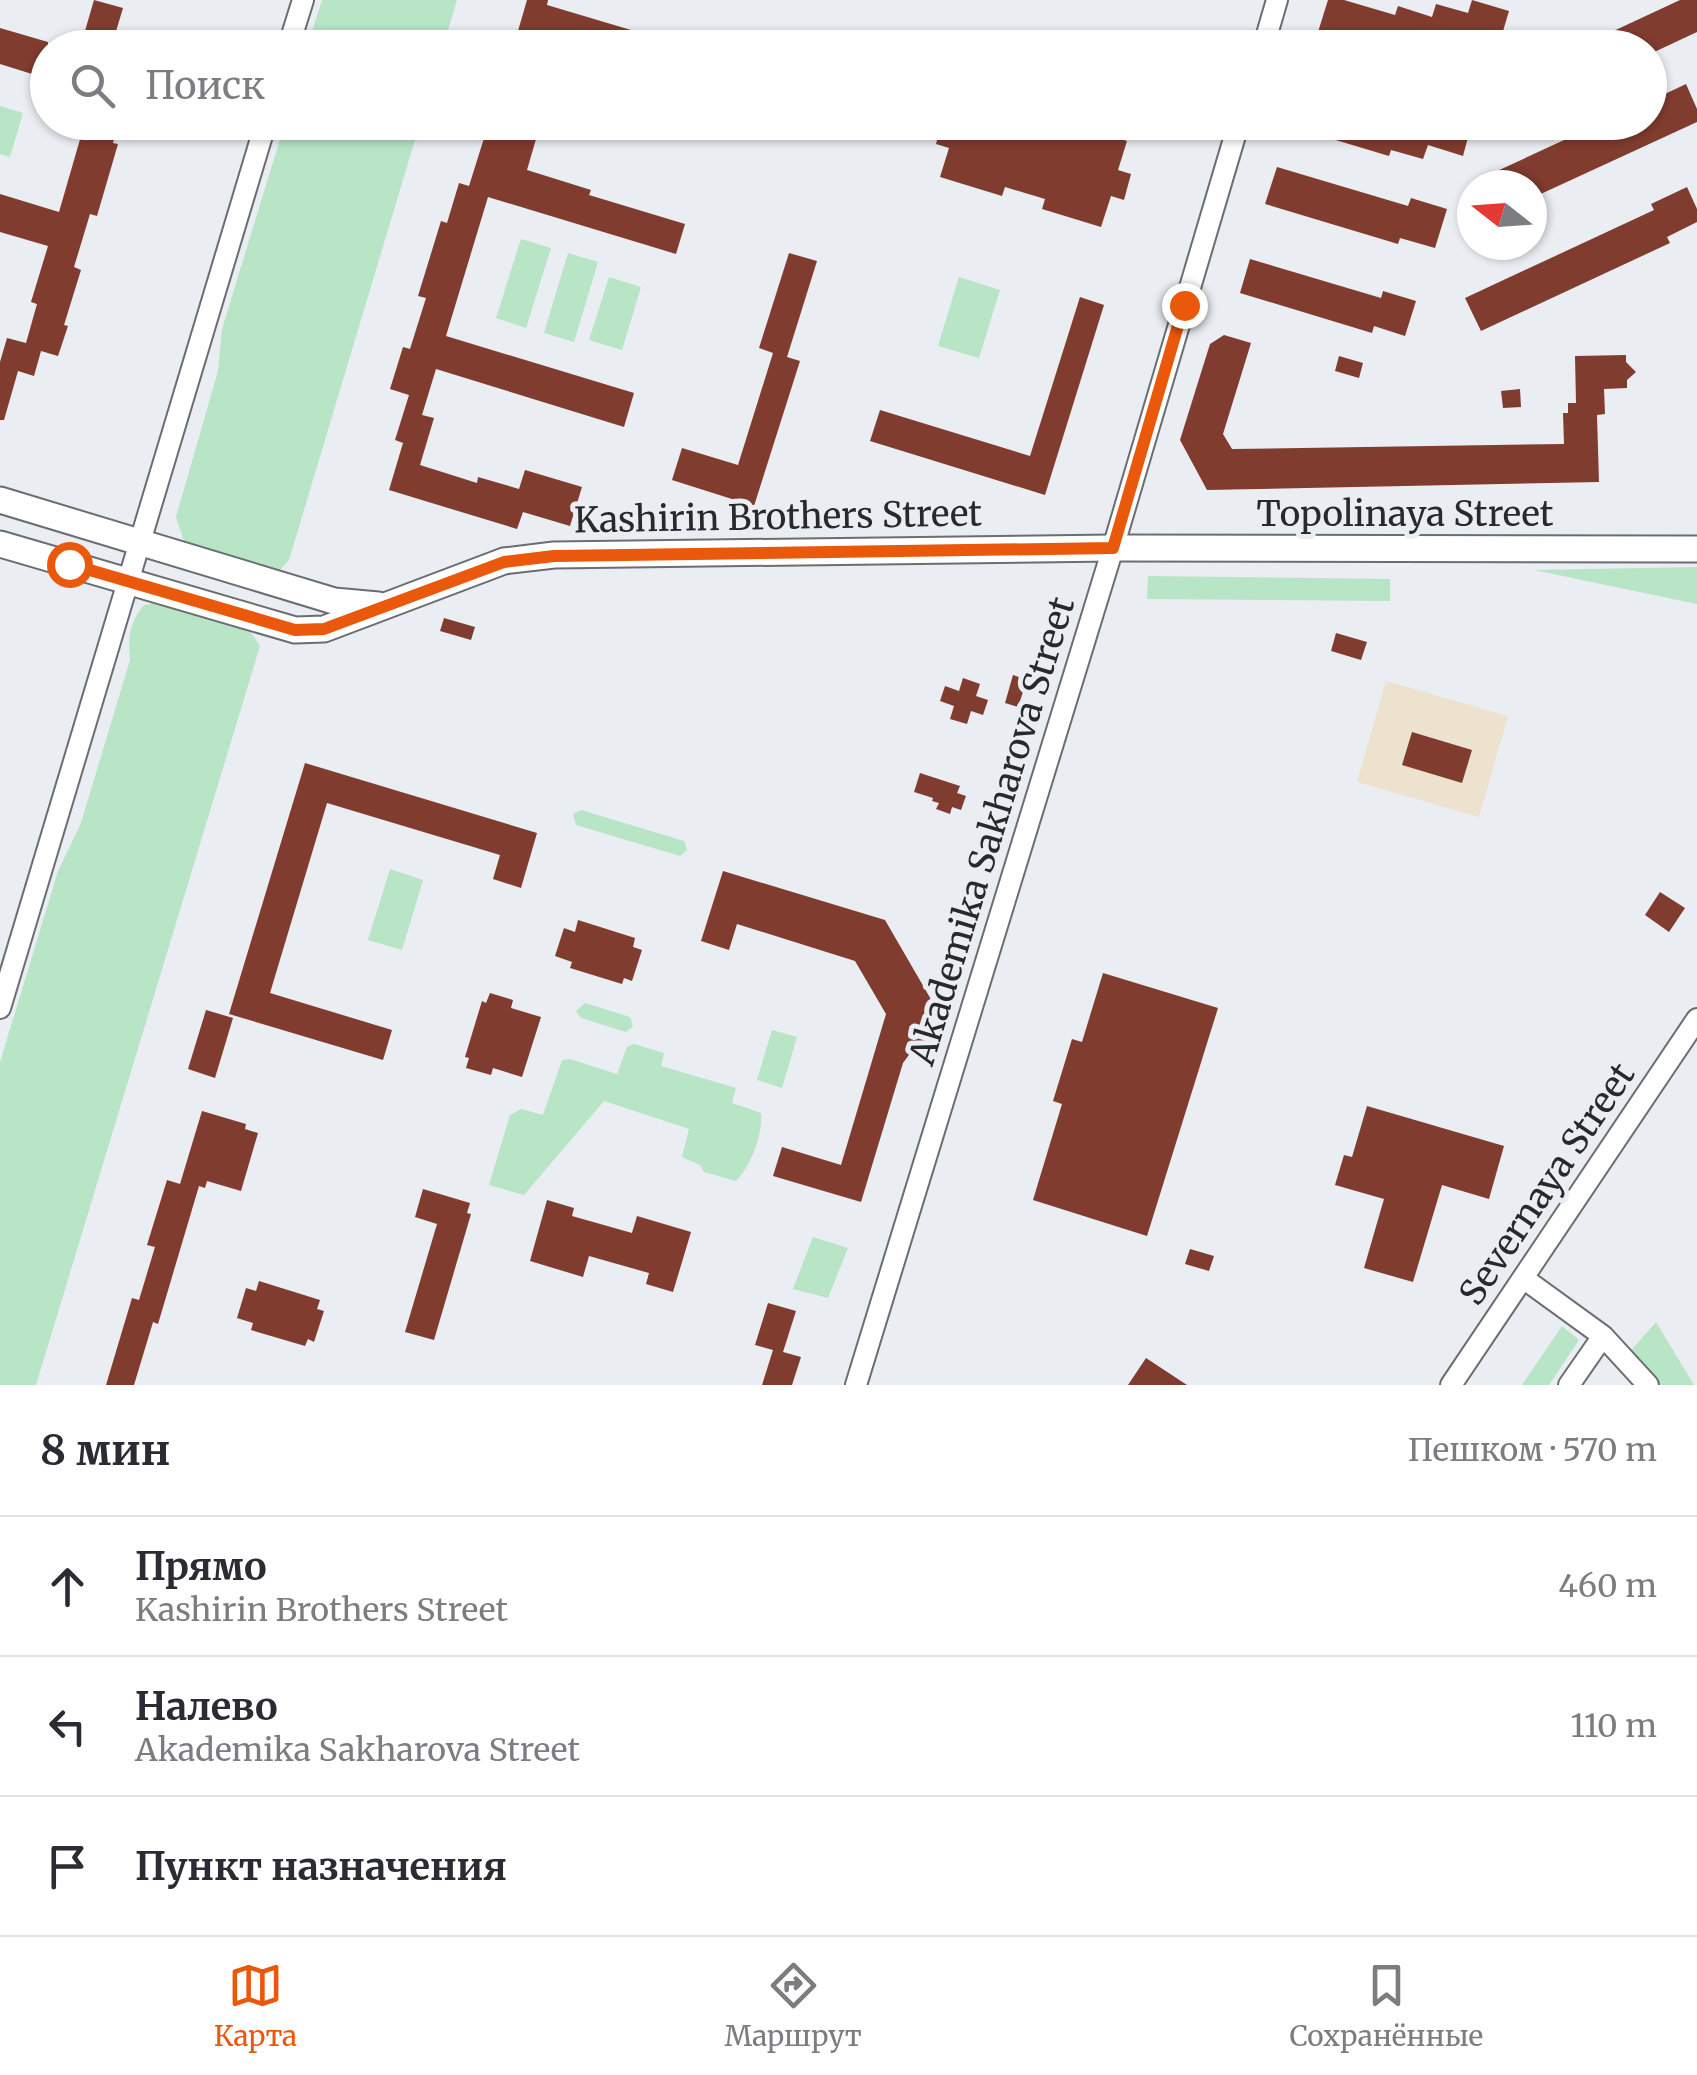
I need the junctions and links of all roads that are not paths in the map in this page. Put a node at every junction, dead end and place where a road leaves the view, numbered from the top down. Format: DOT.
graph roads {
  1 [pos="303,0"];
  2 [pos="1277,0"];
  3 [pos="294,30"];
  4 [pos="1268,30"];
  5 [pos="261,140"];
  6 [pos="1235,140"];
  7 [pos="0,500"];
  8 [pos="140,542"];
  9 [pos="0,544"];
  10 [pos="1113,548"];
  11 [pos="1697,549"];
  12 [pos="129,582"];
  13 [pos="393,605"];
  14 [pos="0,1008"];
  15 [pos="1697,1019"];
  16 [pos="1523,1278"];
  17 [pos="1603,1336"];
  18 [pos="856,1385"];
  19 [pos="1451,1385"];
  20 [pos="1569,1385"];
  21 [pos="1648,1385"];
  1 -- 3 [label="street"];
  2 -- 4 [label="street"];
  5 -- 8 [label="street"];
  6 -- 10 [label="street, Akademika Sakharova Street"];
  7 -- 8 [label="main road, Kashirin Brothers Street"];
  8 -- 12 [label="street"];
  8 -- 13 [label="main road, Kashirin Brothers Street"];
  9 -- 12 [label="main road, Kashirin Brothers Street"];
  10 -- 11 [label="main road, Topolinaya Street"];
  10 -- 13 [label="main road, Kashirin Brothers Street"];
  10 -- 18 [label="street, Akademika Sakharova Street"];
  12 -- 13 [label="main road, Kashirin Brothers Street"];
  12 -- 14 [label="street"];
  15 -- 16 [label="street, Severnaya Street"];
  16 -- 17 [label="street"];
  16 -- 19 [label="street, Severnaya Street"];
  17 -- 20 [label="street"];
  17 -- 21 [label="street"];
}
